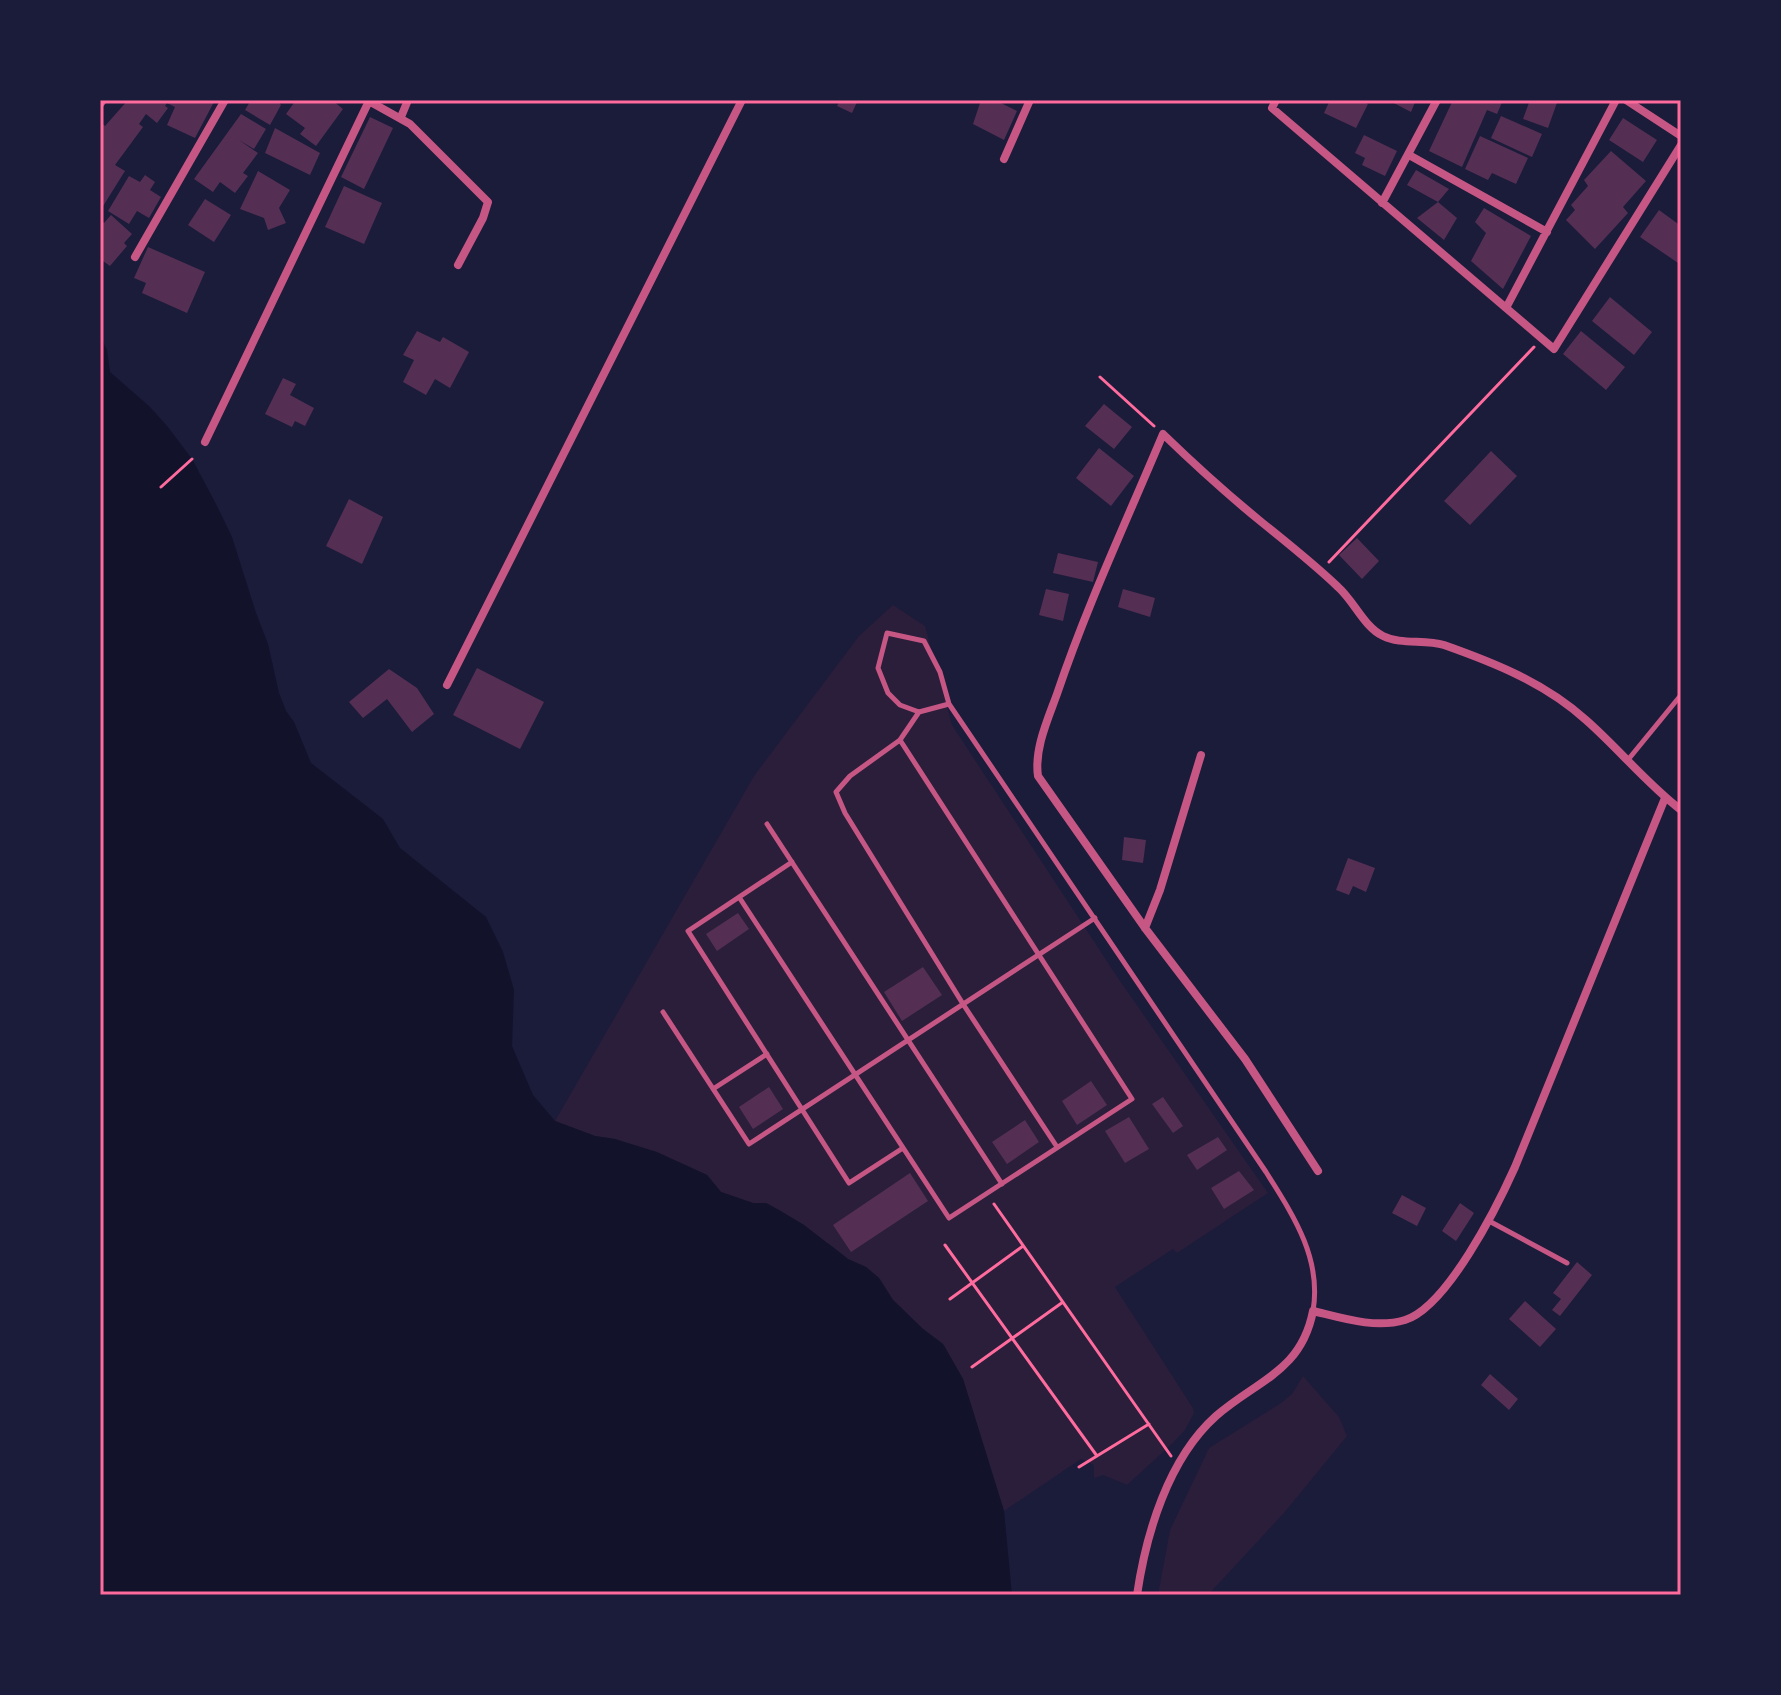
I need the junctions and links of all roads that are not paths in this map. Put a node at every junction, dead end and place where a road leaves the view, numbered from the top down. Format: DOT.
graph roads {
  1 [pos="225,100"];
  2 [pos="408,100"];
  3 [pos="742,100"];
  4 [pos="1030,100"];
  5 [pos="1276,100"];
  6 [pos="1437,100"];
  7 [pos="1616,100"];
  8 [pos="1626,100"];
  9 [pos="368,101"];
  10 [pos="401,117"];
  11 [pos="1681,136"];
  12 [pos="1681,145"];
  13 [pos="1409,155"];
  14 [pos="1004,159"];
  15 [pos="1382,203"];
  16 [pos="1547,232"];
  17 [pos="135,257"];
  18 [pos="458,265"];
  19 [pos="1506,308"];
  20 [pos="205,442"];
  21 [pos="447,685"];
  22 [pos="1681,695"];
  23 [pos="949,704"];
  24 [pos="919,712"];
  25 [pos="900,740"];
  26 [pos="1201,755"];
  27 [pos="1627,761"];
  28 [pos="1665,798"];
  29 [pos="1681,810"];
  30 [pos="767,824"];
  31 [pos="792,862"];
  32 [pos="739,897"];
  33 [pos="1095,918"];
  34 [pos="1145,928"];
  35 [pos="1039,955"];
  36 [pos="963,1004"];
  37 [pos="663,1012"];
  38 [pos="908,1040"];
  39 [pos="767,1054"];
  40 [pos="855,1075"];
  41 [pos="713,1089"];
  42 [pos="802,1109"];
  43 [pos="1057,1147"];
  44 [pos="903,1148"];
  45 [pos="1318,1171"];
  46 [pos="1002,1184"];
  47 [pos="1488,1221"];
  48 [pos="1567,1263"];
  49 [pos="1313,1311"];
  50 [pos="1137,1595"];
  1 -- 17 [label="street"];
  2 -- 10 [label="street"];
  3 -- 21 [label="street"];
  4 -- 14 [label="street"];
  5 -- 15 [label="street"];
  6 -- 13 [label="street"];
  7 -- 16 [label="street"];
  8 -- 11 [label="street"];
  9 -- 10 [label="street"];
  9 -- 20 [label="street"];
  10 -- 18 [label="street"];
  12 -- 19 [label="street"];
  13 -- 15 [label="street"];
  13 -- 16 [label="street"];
  15 -- 19 [label="street"];
  16 -- 19 [label="street"];
  22 -- 27 [label="lane"];
  23 -- 24 [label="lane"];
  23 -- 24 [label="lane"];
  23 -- 33 [label="lane"];
  24 -- 25 [label="lane"];
  25 -- 35 [label="lane"];
  25 -- 36 [label="lane"];
  26 -- 34 [label="street"];
  27 -- 28 [label="street"];
  27 -- 34 [label="street"];
  28 -- 29 [label="street"];
  28 -- 47 [label="street"];
  30 -- 31 [label="lane"];
  31 -- 32 [label="lane"];
  31 -- 38 [label="lane"];
  32 -- 39 [label="lane"];
  32 -- 40 [label="lane"];
  33 -- 35 [label="lane"];
  33 -- 49 [label="lane"];
  34 -- 45 [label="street"];
  35 -- 36 [label="lane"];
  35 -- 43 [label="lane"];
  36 -- 38 [label="lane"];
  36 -- 43 [label="lane"];
  37 -- 41 [label="lane"];
  38 -- 40 [label="lane"];
  38 -- 46 [label="lane"];
  39 -- 41 [label="lane"];
  39 -- 42 [label="lane"];
  40 -- 42 [label="lane"];
  40 -- 44 [label="lane"];
  41 -- 42 [label="lane"];
  42 -- 44 [label="lane"];
  43 -- 46 [label="lane"];
  44 -- 46 [label="lane"];
  47 -- 48 [label="lane"];
  47 -- 49 [label="street"];
  49 -- 50 [label="street"];
}
